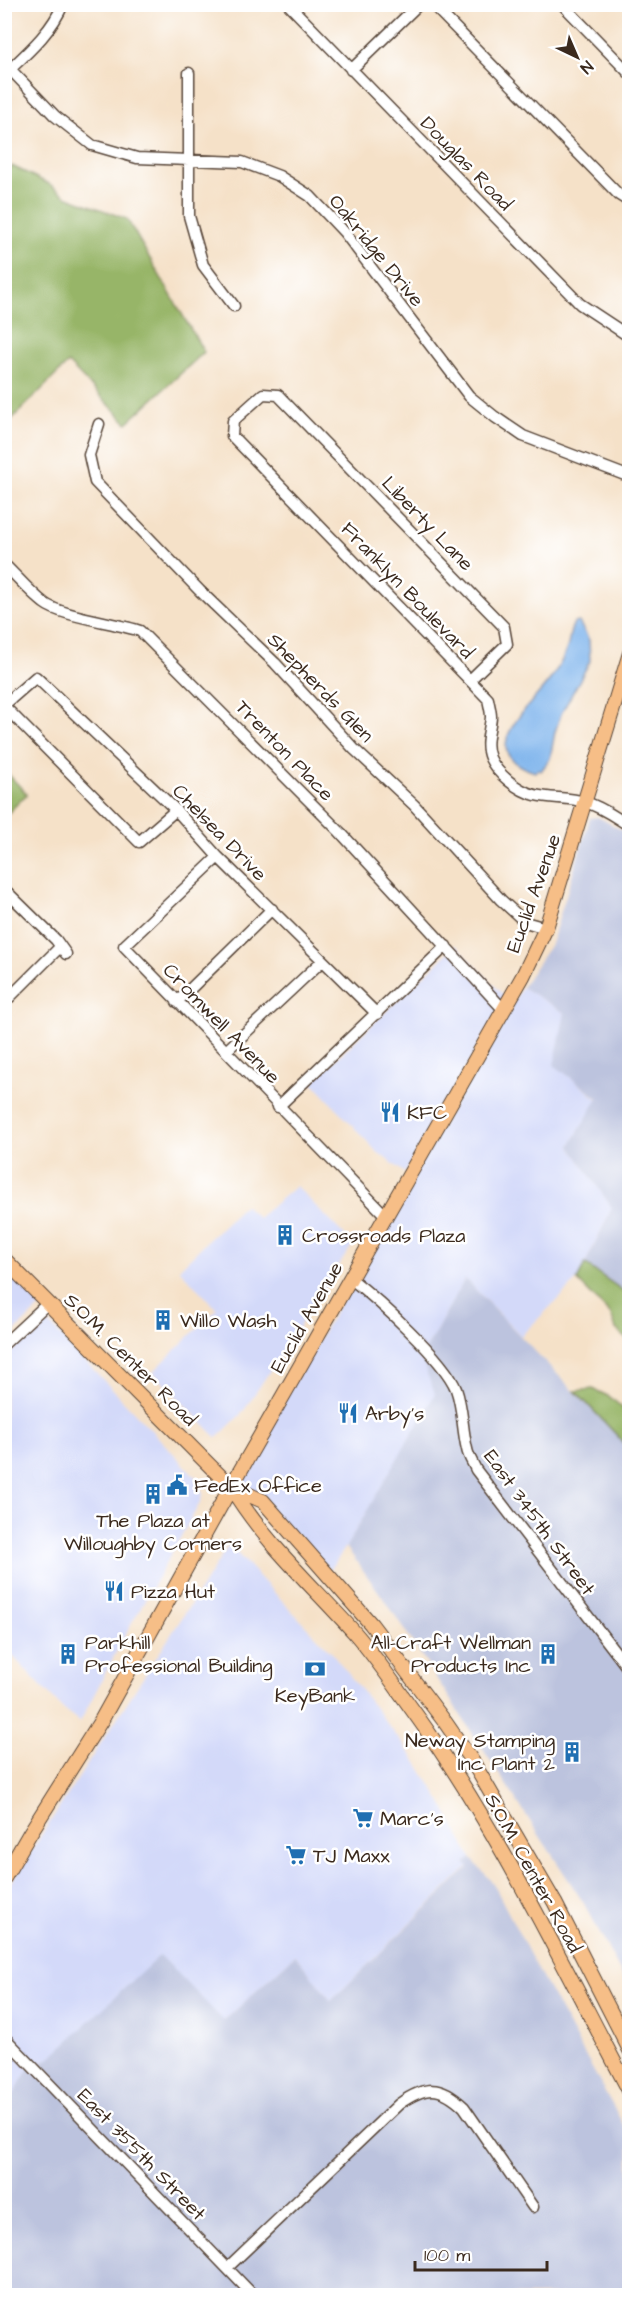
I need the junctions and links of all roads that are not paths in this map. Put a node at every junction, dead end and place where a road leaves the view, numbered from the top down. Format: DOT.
graph roads {
  1 [pos="63,4"];
  2 [pos="288,4"];
  3 [pos="419,4"];
  4 [pos="432,4"];
  5 [pos="562,4"];
  6 [pos="351,70"];
  7 [pos="7,72"];
  8 [pos="189,73"];
  9 [pos="630,74"];
  10 [pos="190,159"];
  11 [pos="630,202"];
  12 [pos="234,306"];
  13 [pos="630,337"];
  14 [pos="278,395"];
  15 [pos="99,424"];
  16 [pos="630,477"];
  17 [pos="5,567"];
  18 [pos="630,653"];
  19 [pos="470,680"];
  20 [pos="4,706"];
  21 [pos="585,802"];
  22 [pos="176,810"];
  23 [pos="630,826"];
  24 [pos="218,857"];
  25 [pos="4,889"];
  26 [pos="272,909"];
  27 [pos="546,928"];
  28 [pos="447,946"];
  29 [pos="322,960"];
  30 [pos="177,1002"];
  31 [pos="4,1003"];
  32 [pos="503,1010"];
  33 [pos="377,1014"];
  34 [pos="226,1052"];
  35 [pos="278,1107"];
  36 [pos="386,1216"];
  37 [pos="4,1258"];
  38 [pos="350,1278"];
  39 [pos="48,1303"];
  40 [pos="4,1344"];
  41 [pos="231,1487"];
  42 [pos="630,1671"];
  43 [pos="4,1878"];
  44 [pos="4,2037"];
  45 [pos="630,2050"];
  46 [pos="630,2091"];
  47 [pos="533,2207"];
  48 [pos="227,2268"];
  49 [pos="254,2295"];
  1 -- 7 [label="street, Oakridge Drive"];
  2 -- 6 [label="street, Douglas Road"];
  3 -- 6 [label="street"];
  4 -- 11 [label="street"];
  5 -- 9 [label="street"];
  6 -- 13 [label="street, Douglas Road"];
  7 -- 10 [label="street, Oakridge Drive"];
  8 -- 10 [label="street"];
  10 -- 12 [label="street"];
  10 -- 16 [label="street, Oakridge Drive"];
  14 -- 19 [label="street, Liberty Lane"];
  14 -- 19 [label="street, Franklyn Boulevard"];
  15 -- 27 [label="street, Shepherds Glen"];
  17 -- 28 [label="street, Trenton Place"];
  18 -- 21 [label="main road, Euclid Avenue"];
  19 -- 21 [label="street, Franklyn Boulevard"];
  20 -- 22 [label="street, Chelsea Drive"];
  20 -- 22 [label="street"];
  21 -- 23 [label="street, Franklyn Boulevard"];
  21 -- 27 [label="main road, Euclid Avenue"];
  22 -- 24 [label="street, Chelsea Drive"];
  24 -- 26 [label="street, Chelsea Drive"];
  24 -- 30 [label="street, Cromwell Avenue"];
  25 -- 31 [label="street"];
  26 -- 29 [label="street, Chelsea Drive"];
  26 -- 30 [label="street"];
  27 -- 32 [label="main road, Euclid Avenue"];
  28 -- 32 [label="street, Trenton Place"];
  28 -- 33 [label="street"];
  29 -- 33 [label="street, Chelsea Drive"];
  29 -- 34 [label="street"];
  30 -- 34 [label="street, Cromwell Avenue"];
  32 -- 36 [label="main road, Euclid Avenue"];
  33 -- 35 [label="street"];
  34 -- 35 [label="street, Cromwell Avenue"];
  35 -- 36 [label="street, Cromwell Avenue"];
  36 -- 38 [label="main road, Euclid Avenue"];
  37 -- 39 [label="main road, S.O.M. Center Road"];
  38 -- 41 [label="main road, Euclid Avenue"];
  38 -- 42 [label="street, East 345th Street"];
  39 -- 40 [label="street"];
  39 -- 41 [label="main road, S.O.M. Center Road"];
  41 -- 43 [label="main road, Euclid Avenue"];
  41 -- 45 [label="main road, S.O.M. Center Road"];
  41 -- 46 [label="main road, S.O.M. Center Road"];
  44 -- 48 [label="street, East 355th Street"];
  47 -- 48 [label="street"];
  48 -- 49 [label="street, East 355th Street"];
}
